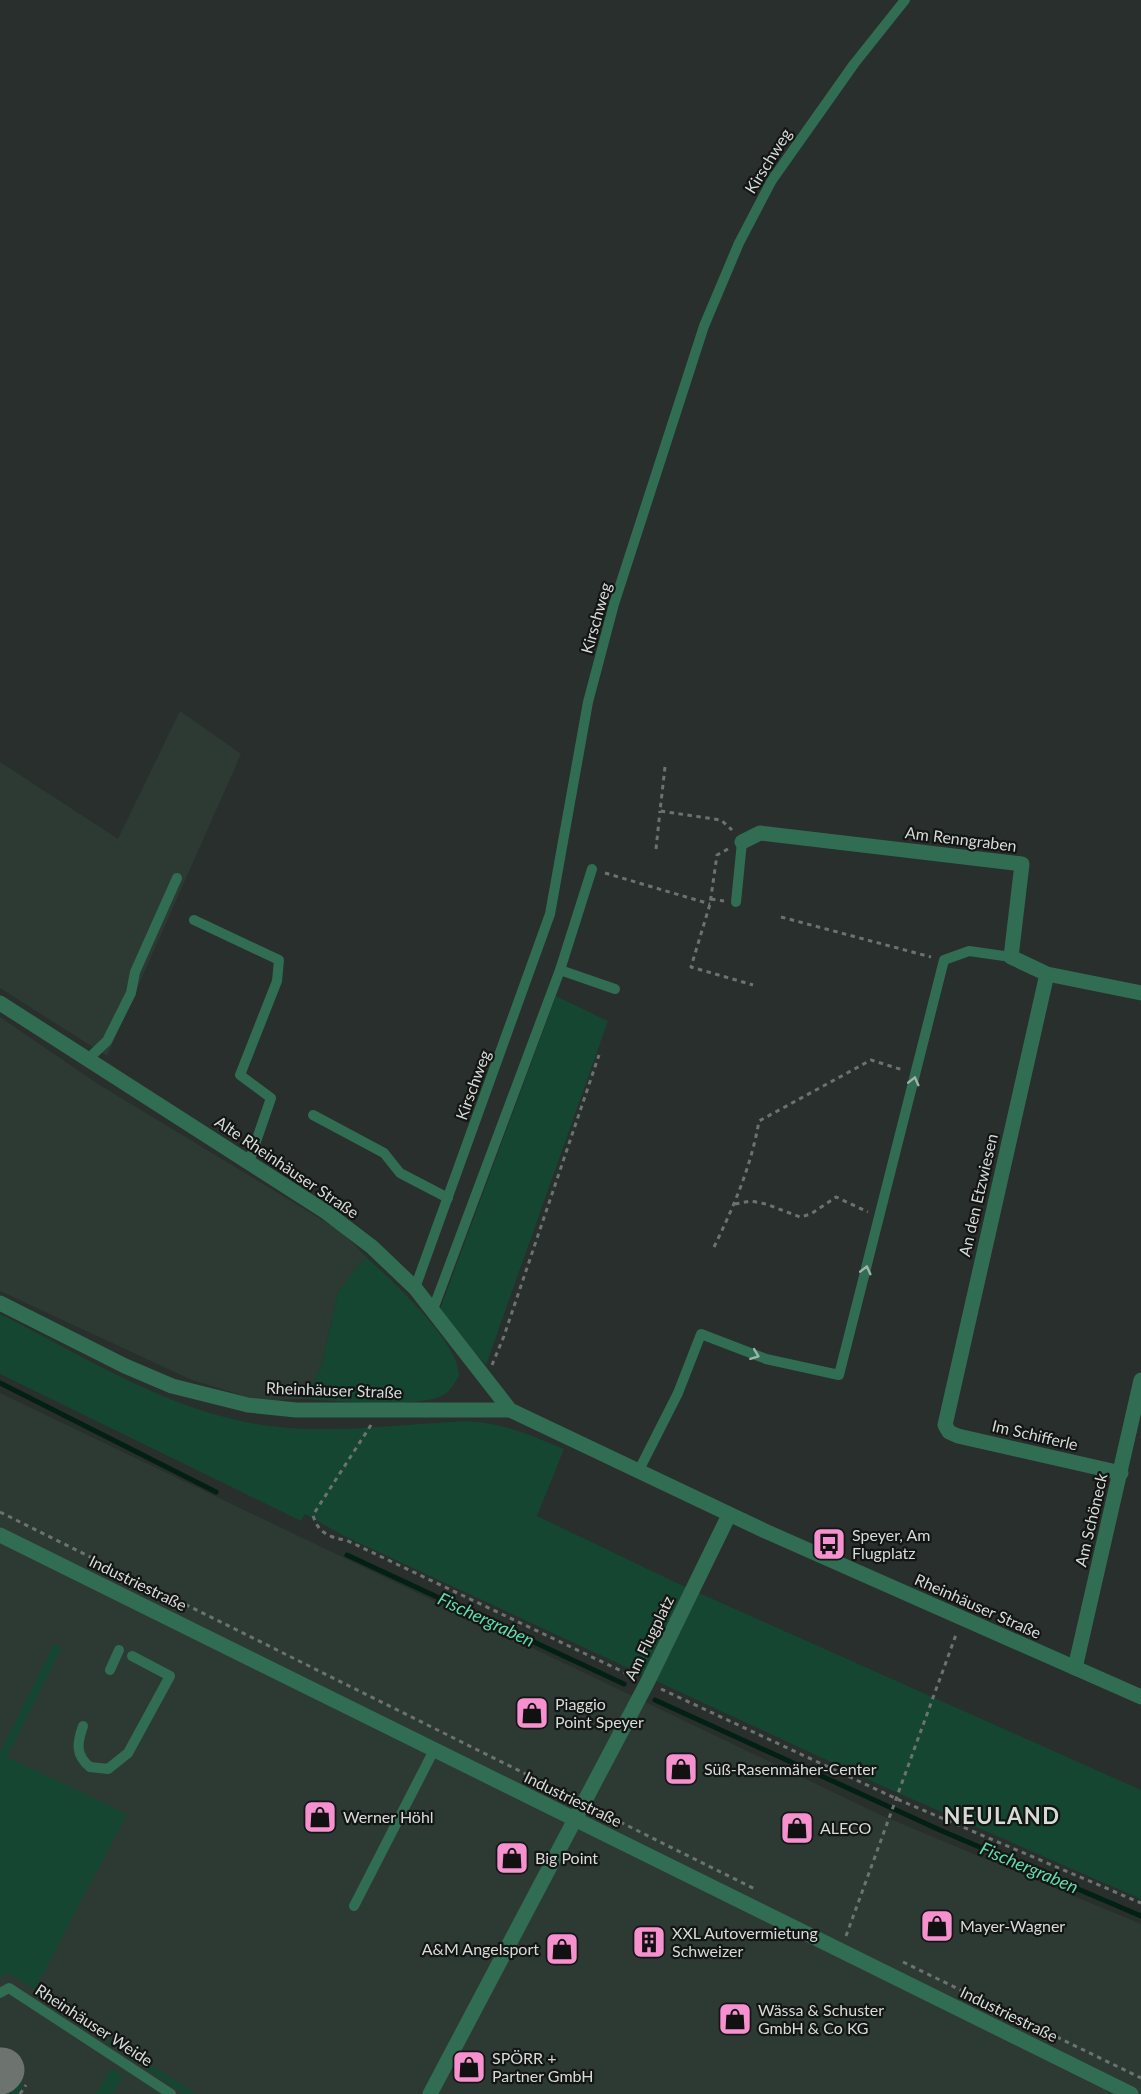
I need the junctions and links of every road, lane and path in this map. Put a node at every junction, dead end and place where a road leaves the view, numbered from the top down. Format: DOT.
graph roads {
  1 [pos="905,0"];
  2 [pos="665,768"];
  3 [pos="660,811"];
  4 [pos="742,842"];
  5 [pos="656,849"];
  6 [pos="592,869"];
  7 [pos="177,878"];
  8 [pos="736,902"];
  9 [pos="710,904"];
  10 [pos="781,917"];
  11 [pos="194,920"];
  12 [pos="1011,957"];
  13 [pos="944,960"];
  14 [pos="560,970"];
  15 [pos="1047,974"];
  16 [pos="753,985"];
  17 [pos="615,989"];
  18 [pos="1141,993"];
  19 [pos="0,1003"];
  20 [pos="599,1055"];
  21 [pos="88,1059"];
  22 [pos="894,1068"];
  23 [pos="313,1114"];
  24 [pos="249,1162"];
  25 [pos="448,1198"];
  26 [pos="735,1204"];
  27 [pos="858,1209"];
  28 [pos="714,1247"];
  29 [pos="415,1288"];
  30 [pos="0,1303"];
  31 [pos="432,1312"];
  32 [pos="486,1380"];
  33 [pos="1141,1380"];
  34 [pos="510,1410"];
  35 [pos="381,1411"];
  36 [pos="945,1425"];
  37 [pos="638,1472"];
  38 [pos="1121,1473"];
  39 [pos="729,1515"];
  40 [pos="0,1535"];
  41 [pos="961,1619"];
  42 [pos="119,1650"];
  43 [pos="132,1656"];
  44 [pos="1075,1668"];
  45 [pos="110,1670"];
  46 [pos="648,1683"];
  47 [pos="1141,1697"];
  48 [pos="83,1726"];
  49 [pos="434,1750"];
  50 [pos="897,1801"];
  51 [pos="574,1820"];
  52 [pos="1141,1903"];
  53 [pos="354,1906"];
  54 [pos="840,1951"];
  55 [pos="0,1993"];
  56 [pos="26,2085"];
  57 [pos="20,2094"];
  58 [pos="171,2094"];
  59 [pos="430,2094"];
  60 [pos="1131,2094"];
  1 -- 25 [label="lane, Kirschweg"];
  2 -- 3 [label="path"];
  3 -- 4 [label="path"];
  3 -- 5 [label="path"];
  4 -- 8 [label="lane"];
  4 -- 9 [label="path"];
  4 -- 12 [label="street, Am Renngraben"];
  6 -- 9 [label="path"];
  6 -- 14 [label="lane"];
  7 -- 21 [label="lane"];
  9 -- 16 [label="path"];
  10 -- 13 [label="path"];
  11 -- 24 [label="lane"];
  12 -- 13 [label="lane"];
  12 -- 15 [label="street"];
  37 -- 13 [label="lane, one-way"];
  14 -- 17 [label="lane"];
  14 -- 31 [label="lane"];
  15 -- 18 [label="street"];
  15 -- 36 [label="street, An den Etzwiesen"];
  19 -- 21 [label="street, Alte Rheinhäuser Straße"];
  20 -- 32 [label="path"];
  21 -- 24 [label="street, Alte Rheinhäuser Straße"];
  22 -- 26 [label="path"];
  23 -- 25 [label="lane"];
  24 -- 29 [label="street, Alte Rheinhäuser Straße"];
  25 -- 29 [label="lane, Kirschweg"];
  26 -- 27 [label="path"];
  26 -- 28 [label="path"];
  29 -- 31 [label="street, Alte Rheinhäuser Straße"];
  30 -- 35 [label="street, Rheinhäuser Straße"];
  31 -- 32 [label="street, Alte Rheinhäuser Straße"];
  32 -- 34 [label="street, Alte Rheinhäuser Straße"];
  33 -- 38 [label="street, Am Schöneck"];
  34 -- 35 [label="street, Rheinhäuser Straße"];
  34 -- 37 [label="street, Rheinhäuser Straße"];
  35 -- 46 [label="path"];
  36 -- 38 [label="street, Im Schifferle"];
  37 -- 39 [label="street, Rheinhäuser Straße"];
  38 -- 44 [label="street, Am Schöneck"];
  39 -- 41 [label="street, Rheinhäuser Straße"];
  39 -- 46 [label="street, Am Flugplatz"];
  40 -- 49 [label="street, Industriestraße"];
  41 -- 44 [label="street, Rheinhäuser Straße"];
  41 -- 50 [label="path"];
  42 -- 45 [label="lane"];
  43 -- 48 [label="lane"];
  44 -- 47 [label="street, Rheinhäuser Straße"];
  46 -- 50 [label="path"];
  46 -- 51 [label="street, Am Flugplatz"];
  49 -- 51 [label="street, Industriestraße"];
  49 -- 53 [label="lane"];
  50 -- 52 [label="path"];
  50 -- 54 [label="path"];
  51 -- 54 [label="street, Industriestraße"];
  51 -- 59 [label="street, Am Flugplatz"];
  54 -- 60 [label="street, Industriestraße"];
  55 -- 58 [label="lane, Rheinhäuser Weide"];
  56 -- 57 [label="path"];
}
